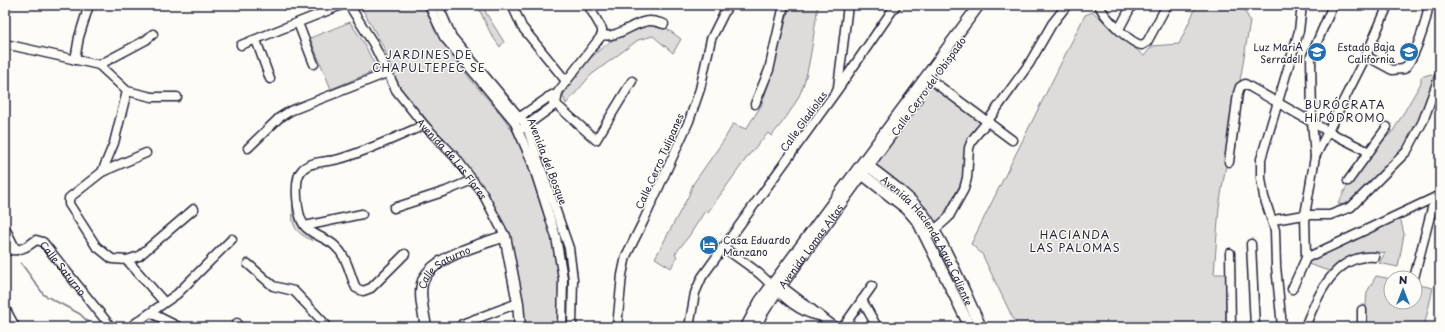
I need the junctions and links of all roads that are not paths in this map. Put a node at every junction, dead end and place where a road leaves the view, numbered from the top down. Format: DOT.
graph roads {
  1 [pos="89,5"];
  2 [pos="342,5"];
  3 [pos="349,5"];
  4 [pos="430,5"];
  5 [pos="438,5"];
  6 [pos="512,5"];
  7 [pos="588,5"];
  8 [pos="728,5"];
  9 [pos="784,5"];
  10 [pos="848,5"];
  11 [pos="896,5"];
  12 [pos="979,5"];
  13 [pos="987,5"];
  14 [pos="1067,5"];
  15 [pos="1100,5"];
  16 [pos="1132,5"];
  17 [pos="1167,5"];
  18 [pos="1302,5"];
  19 [pos="1333,5"];
  20 [pos="1388,5"];
  21 [pos="1428,5"];
  22 [pos="298,23"];
  23 [pos="664,24"];
  24 [pos="1119,29"];
  25 [pos="153,34"];
  26 [pos="602,35"];
  27 [pos="256,40"];
  28 [pos="5,44"];
  29 [pos="241,46"];
  30 [pos="1366,56"];
  31 [pos="75,60"];
  32 [pos="314,64"];
  33 [pos="99,65"];
  34 [pos="387,73"];
  35 [pos="1440,75"];
  36 [pos="270,79"];
  37 [pos="931,80"];
  38 [pos="566,81"];
  39 [pos="632,81"];
  40 [pos="838,90"];
  41 [pos="127,91"];
  42 [pos="558,92"];
  43 [pos="177,97"];
  44 [pos="548,97"];
  45 [pos="1278,102"];
  46 [pos="556,104"];
  47 [pos="755,104"];
  48 [pos="517,119"];
  49 [pos="1312,121"];
  50 [pos="987,122"];
  51 [pos="424,125"];
  52 [pos="526,125"];
  53 [pos="1387,127"];
  54 [pos="519,130"];
  55 [pos="1329,132"];
  56 [pos="1012,140"];
  57 [pos="248,148"];
  58 [pos="1368,152"];
  59 [pos="146,153"];
  60 [pos="1315,157"];
  61 [pos="1230,162"];
  62 [pos="862,168"];
  63 [pos="102,172"];
  64 [pos="472,180"];
  65 [pos="1348,181"];
  66 [pos="1440,196"];
  67 [pos="394,208"];
  68 [pos="194,209"];
  69 [pos="362,214"];
  70 [pos="1305,215"];
  71 [pos="1272,220"];
  72 [pos="305,226"];
  73 [pos="5,228"];
  74 [pos="930,234"];
  75 [pos="505,236"];
  76 [pos="232,240"];
  77 [pos="1251,244"];
  78 [pos="723,247"];
  79 [pos="5,249"];
  80 [pos="16,250"];
  81 [pos="1230,252"];
  82 [pos="405,254"];
  83 [pos="1375,257"];
  84 [pos="1306,258"];
  85 [pos="127,260"];
  86 [pos="248,264"];
  87 [pos="1416,270"];
  88 [pos="773,284"];
  89 [pos="872,286"];
  90 [pos="1292,289"];
  91 [pos="862,300"];
  92 [pos="164,302"];
  93 [pos="518,303"];
  94 [pos="5,310"];
  95 [pos="1362,310"];
  96 [pos="151,313"];
  97 [pos="462,324"];
  98 [pos="14,327"];
  99 [pos="111,327"];
  100 [pos="130,327"];
  101 [pos="179,327"];
  102 [pos="328,327"];
  103 [pos="426,327"];
  104 [pos="520,327"];
  105 [pos="562,327"];
  106 [pos="572,327"];
  107 [pos="617,327"];
  108 [pos="689,327"];
  109 [pos="746,327"];
  110 [pos="756,327"];
  111 [pos="835,327"];
  112 [pos="843,327"];
  113 [pos="877,327"];
  114 [pos="970,327"];
  115 [pos="981,327"];
  116 [pos="1231,327"];
  117 [pos="1255,327"];
  118 [pos="1282,327"];
  119 [pos="1305,327"];
  120 [pos="1362,327"];
  1 -- 31 [label="street"];
  2 -- 22 [label="street"];
  3 -- 34 [label="street, Avenida de Las Flores"];
  4 -- 48 [label="street, Avenida del Bosque"];
  5 -- 48 [label="street, Avenida del Bosque"];
  6 -- 38 [label="street"];
  7 -- 26 [label="street"];
  8 -- 107 [label="street, Calle Cerro Tulipanes"];
  9 -- 47 [label="street"];
  10 -- 40 [label="street"];
  11 -- 40 [label="street, Calle Gladiolas"];
  12 -- 62 [label="main road, Calle Cerro del Obispado"];
  13 -- 37 [label="main road, Calle Cerro del Obispado"];
  14 -- 50 [label="street"];
  15 -- 24 [label="street"];
  16 -- 24 [label="street"];
  17 -- 24 [label="street"];
  18 -- 45 [label="street"];
  19 -- 49 [label="street"];
  20 -- 30 [label="street"];
  21 -- 30 [label="street"];
  22 -- 27 [label="street"];
  22 -- 32 [label="street"];
  23 -- 26 [label="street"];
  25 -- 33 [label="street"];
  26 -- 38 [label="street"];
  27 -- 29 [label="street"];
  27 -- 36 [label="street"];
  28 -- 31 [label="street"];
  30 -- 55 [label="street"];
  31 -- 33 [label="street"];
  33 -- 41 [label="street"];
  34 -- 51 [label="street, Avenida de Las Flores"];
  34 -- 57 [label="street"];
  35 -- 70 [label="street"];
  37 -- 50 [label="street"];
  37 -- 62 [label="main road, Calle Cerro del Obispado"];
  38 -- 42 [label="street"];
  39 -- 46 [label="street"];
  40 -- 78 [label="street, Calle Gladiolas"];
  41 -- 43 [label="street"];
  41 -- 63 [label="street"];
  42 -- 44 [label="street"];
  42 -- 46 [label="street"];
  44 -- 46 [label="street"];
  44 -- 48 [label="street"];
  45 -- 49 [label="street"];
  45 -- 61 [label="street"];
  45 -- 71 [label="street"];
  46 -- 52 [label="street"];
  48 -- 52 [label="street, Avenida del Bosque"];
  48 -- 54 [label="street, Avenida del Bosque"];
  49 -- 55 [label="street"];
  49 -- 60 [label="street"];
  50 -- 56 [label="street"];
  50 -- 74 [label="street"];
  51 -- 64 [label="street, Avenida de Las Flores"];
  51 -- 72 [label="street"];
  52 -- 54 [label="street"];
  52 -- 106 [label="street, Avenida del Bosque"];
  53 -- 58 [label="street"];
  54 -- 105 [label="street, Avenida del Bosque"];
  55 -- 58 [label="street"];
  55 -- 60 [label="street"];
  58 -- 65 [label="street"];
  59 -- 63 [label="street"];
  60 -- 70 [label="street"];
  62 -- 74 [label="main road, Avenida Hacienda Agua Caliente"];
  62 -- 88 [label="main road, Avenida Lomas Altas"];
  63 -- 85 [label="street"];
  64 -- 67 [label="street"];
  64 -- 75 [label="street, Avenida de Las Flores"];
  66 -- 84 [label="street"];
  66 -- 87 [label="street"];
  68 -- 85 [label="street"];
  69 -- 72 [label="street"];
  70 -- 71 [label="street"];
  70 -- 84 [label="street"];
  71 -- 118 [label="street"];
  72 -- 82 [label="street"];
  73 -- 80 [label="street"];
  74 -- 114 [label="main road, Avenida Hacienda Agua Caliente"];
  74 -- 115 [label="main road, Avenida Hacienda Agua Caliente"];
  75 -- 93 [label="main road, Avenida de Las Flores"];
  75 -- 103 [label="main road, Calle Saturno"];
  76 -- 92 [label="street"];
  77 -- 117 [label="street"];
  78 -- 88 [label="street"];
  78 -- 108 [label="street, Calle Gladiolas"];
  79 -- 80 [label="street"];
  80 -- 99 [label="street, Calle Saturno"];
  81 -- 116 [label="street"];
  83 -- 119 [label="street"];
  84 -- 90 [label="street"];
  85 -- 92 [label="street"];
  86 -- 102 [label="street"];
  88 -- 109 [label="main road, Avenida Lomas Altas"];
  88 -- 110 [label="main road, Avenida Lomas Altas"];
  88 -- 111 [label="street"];
  89 -- 91 [label="street"];
  91 -- 112 [label="street"];
  91 -- 113 [label="street"];
  92 -- 96 [label="street"];
  93 -- 97 [label="street"];
  93 -- 104 [label="main road, Avenida de Las Flores"];
  94 -- 98 [label="main road"];
  95 -- 120 [label="street"];
  96 -- 100 [label="street"];
  96 -- 101 [label="street"];
}
